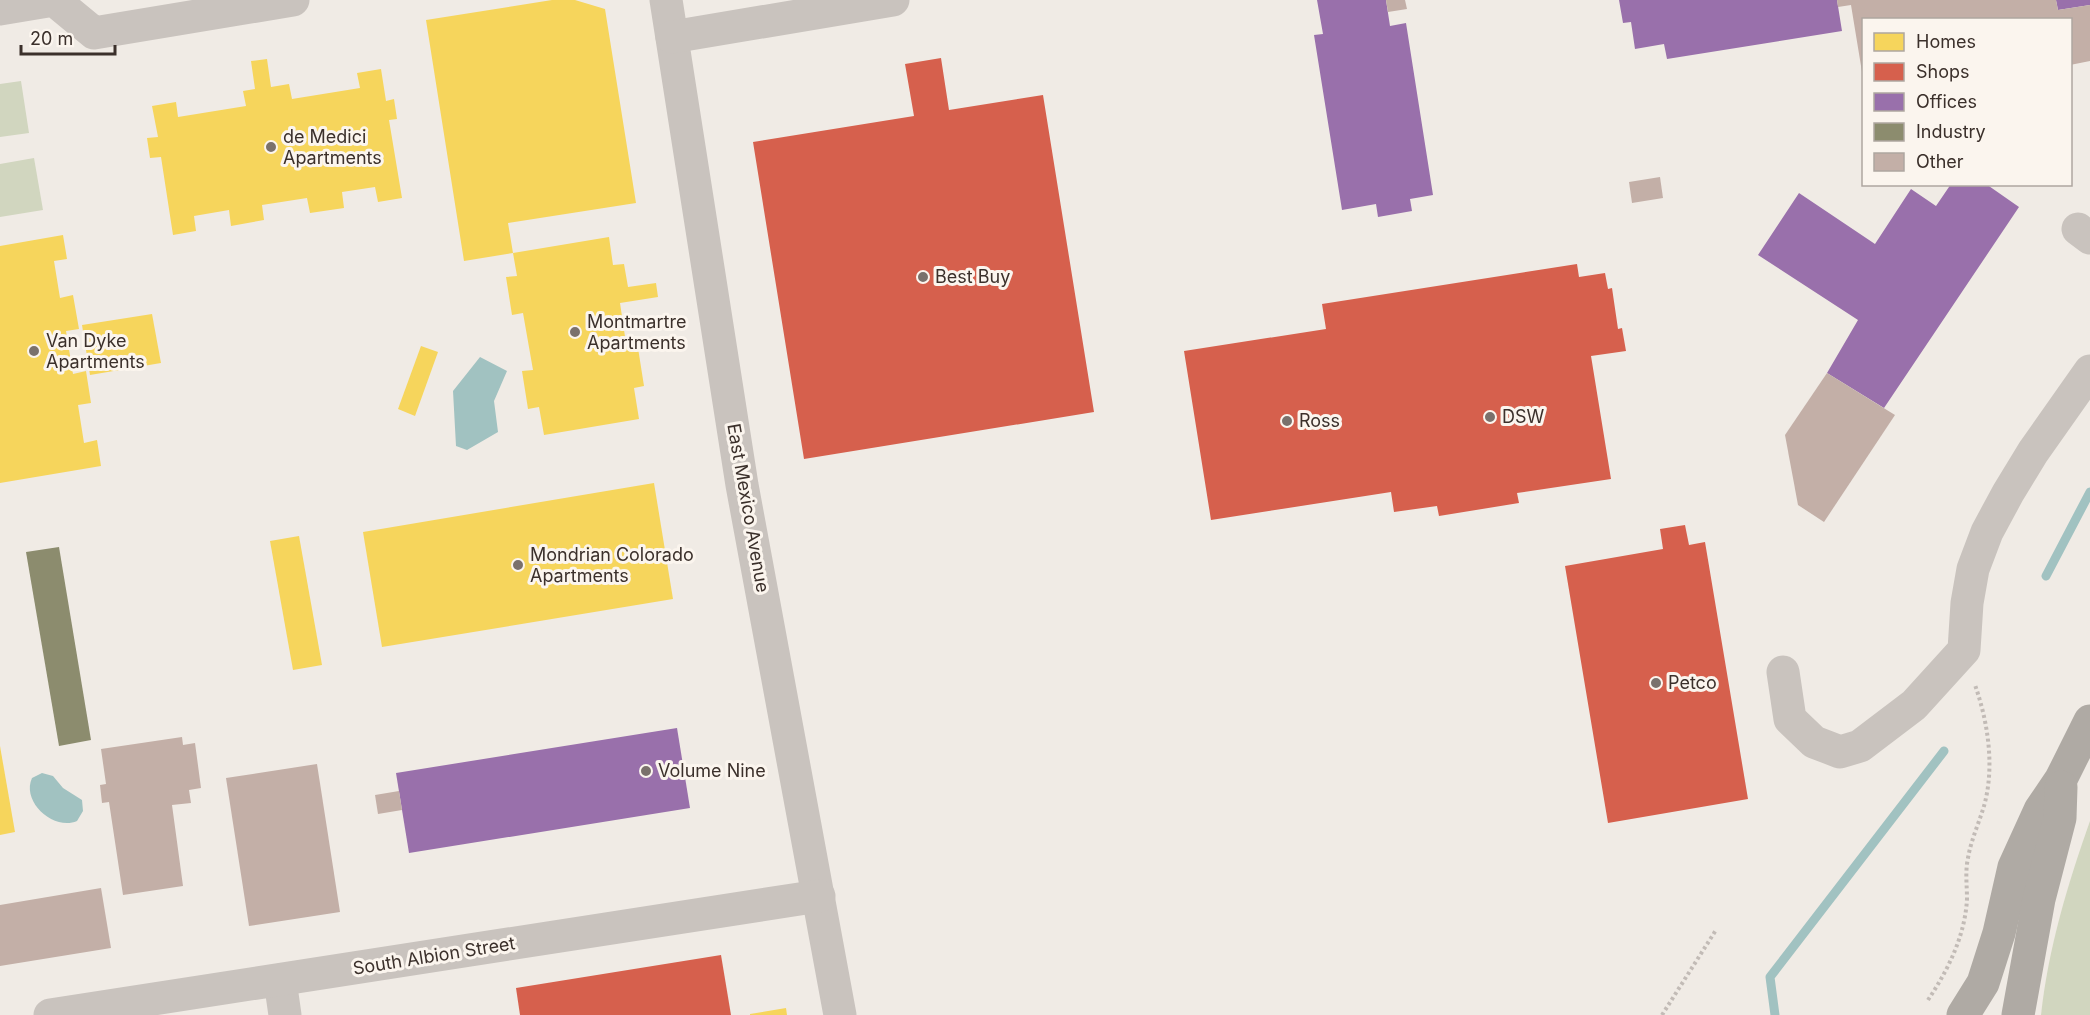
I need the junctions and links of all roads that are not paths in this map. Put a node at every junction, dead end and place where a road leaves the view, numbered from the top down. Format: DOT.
graph roads {
  1 [pos="293,0"];
  2 [pos="666,0"];
  3 [pos="893,0"];
  4 [pos="852,3"];
  5 [pos="0,9"];
  6 [pos="672,37"];
  7 [pos="2090,371"];
  8 [pos="1783,672"];
  9 [pos="2090,722"];
  10 [pos="2061,779"];
  11 [pos="819,896"];
  12 [pos="280,980"];
  13 [pos="50,1015"];
  14 [pos="285,1015"];
  15 [pos="840,1015"];
  16 [pos="1963,1015"];
  17 [pos="2018,1015"];
  1 -- 5 [label="street"];
  2 -- 6 [label="street, East Mexico Avenue"];
  3 -- 4 [label="street"];
  4 -- 6 [label="street"];
  6 -- 11 [label="street, East Mexico Avenue"];
  7 -- 8 [label="street"];
  9 -- 10 [label="highway"];
  10 -- 16 [label="highway"];
  10 -- 17 [label="highway"];
  11 -- 12 [label="street, South Albion Street"];
  11 -- 15 [label="street, East Mexico Avenue"];
  12 -- 13 [label="street, South Albion Street"];
  12 -- 14 [label="street"];
}
